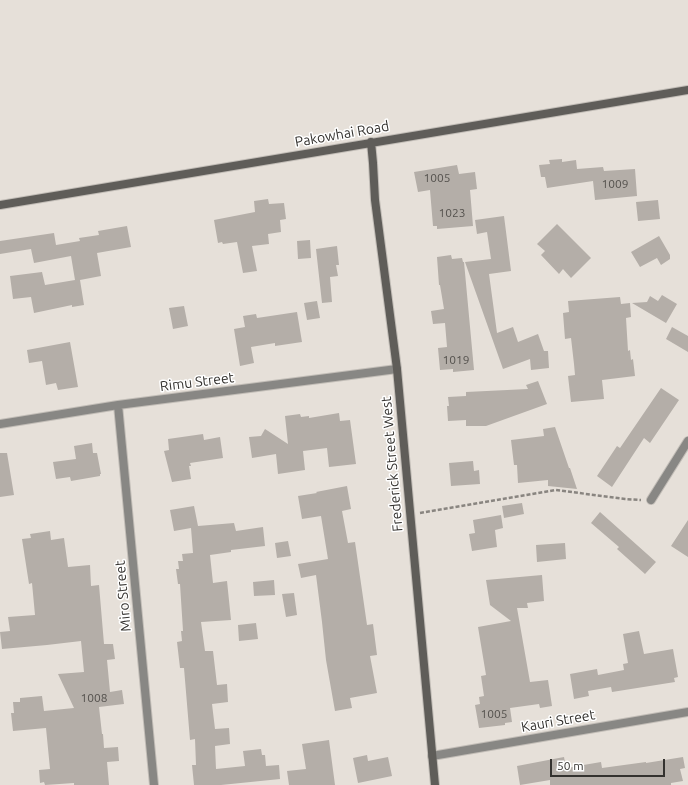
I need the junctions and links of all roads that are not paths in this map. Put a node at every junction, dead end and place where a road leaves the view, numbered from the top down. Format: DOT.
graph roads {
  1 [pos="688,90"];
  2 [pos="371,142"];
  3 [pos="0,205"];
  4 [pos="397,369"];
  5 [pos="118,405"];
  6 [pos="0,424"];
  7 [pos="688,441"];
  8 [pos="652,500"];
  9 [pos="688,712"];
  10 [pos="432,756"];
  11 [pos="154,785"];
  12 [pos="435,785"];
  1 -- 2 [label="main road, Pakowhai Road"];
  2 -- 3 [label="main road, Pakowhai Road"];
  2 -- 4 [label="main road, Frederick Street West"];
  4 -- 5 [label="street, Rimu Street"];
  4 -- 10 [label="main road, Frederick Street West"];
  5 -- 6 [label="street, Rimu Street"];
  5 -- 11 [label="street, Miro Street"];
  7 -- 8 [label="street"];
  9 -- 10 [label="street, Kauri Street"];
  10 -- 12 [label="main road, Frederick Street West"];
}
